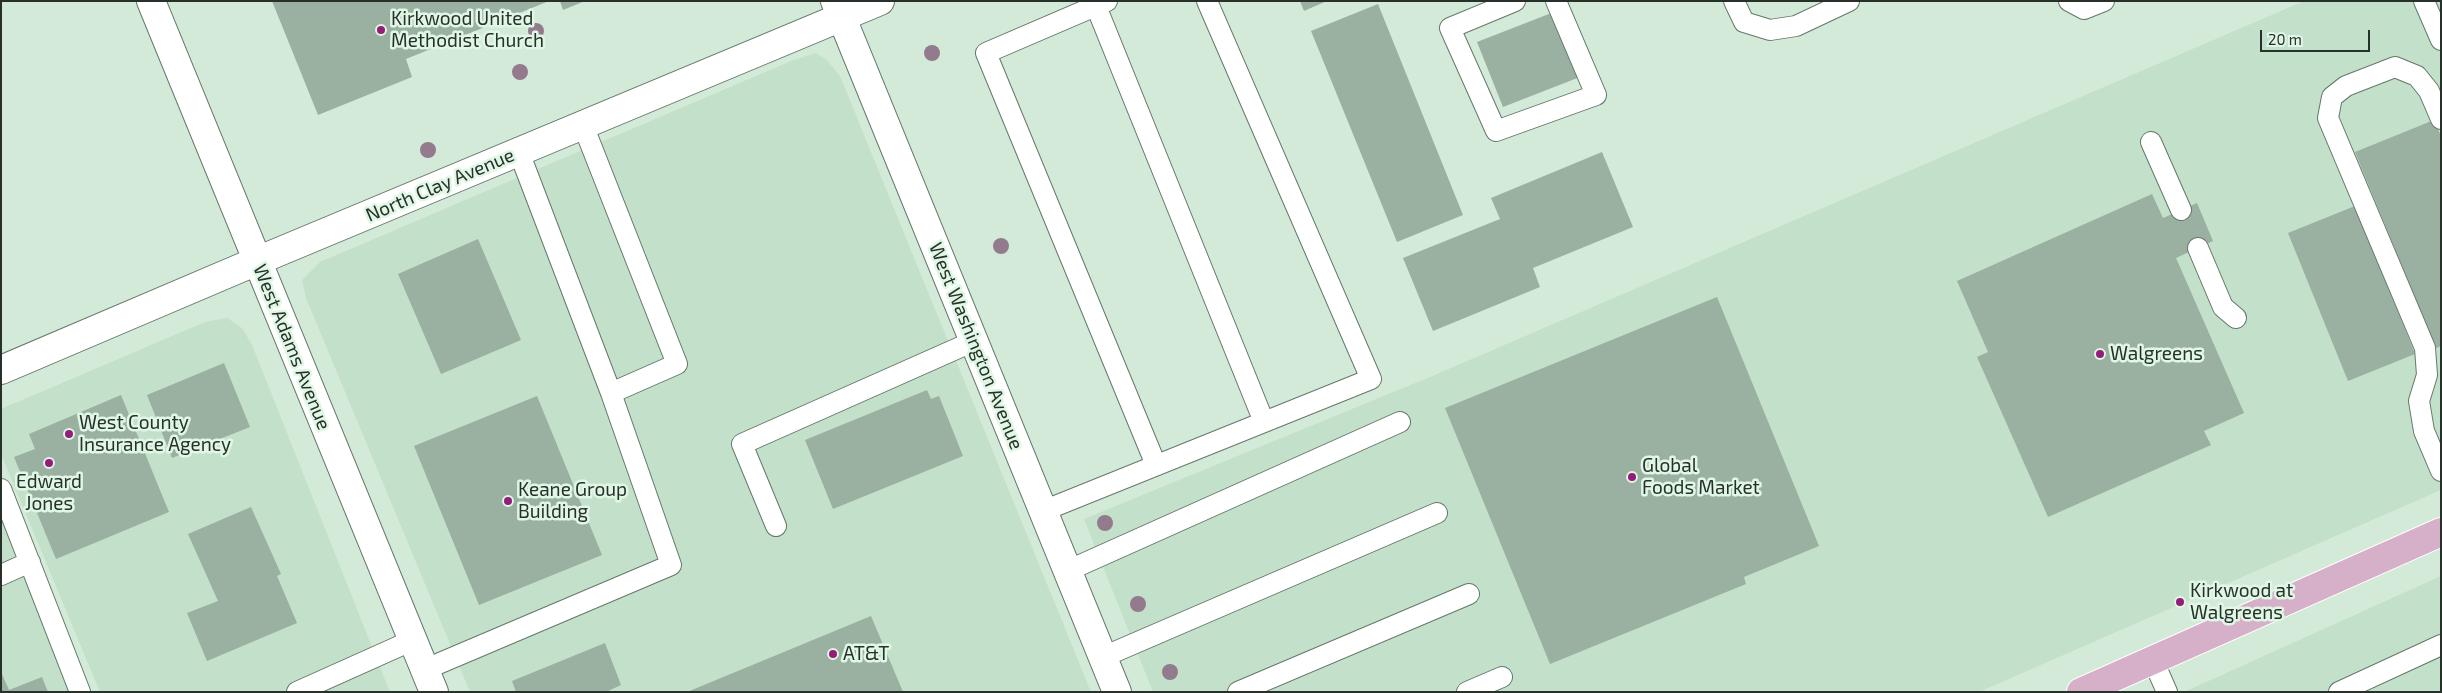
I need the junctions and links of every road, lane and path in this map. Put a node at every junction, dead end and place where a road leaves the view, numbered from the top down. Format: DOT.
graph roads {
  1 [pos="151,1"];
  2 [pos="880,1"];
  3 [pos="1207,1"];
  4 [pos="1515,1"];
  5 [pos="1556,1"];
  6 [pos="1734,1"];
  7 [pos="1849,1"];
  8 [pos="2069,1"];
  9 [pos="2104,1"];
  10 [pos="2424,1"];
  11 [pos="1102,4"];
  12 [pos="838,9"];
  13 [pos="2441,40"];
  14 [pos="2441,119"];
  15 [pos="583,125"];
  16 [pos="2151,142"];
  17 [pos="519,152"];
  18 [pos="2181,210"];
  19 [pos="2198,248"];
  20 [pos="257,261"];
  21 [pos="2236,318"];
  22 [pos="974,341"];
  23 [pos="1,370"];
  24 [pos="611,394"];
  25 [pos="1264,422"];
  26 [pos="1400,422"];
  27 [pos="1156,465"];
  28 [pos="2441,471"];
  29 [pos="1,489"];
  30 [pos="1043,510"];
  31 [pos="1437,513"];
  32 [pos="776,526"];
  33 [pos="2441,532"];
  34 [pos="30,562"];
  35 [pos="1067,571"];
  36 [pos="1,575"];
  37 [pos="1469,594"];
  38 [pos="413,640"];
  39 [pos="2441,645"];
  40 [pos="1103,657"];
  41 [pos="2153,660"];
  42 [pos="1502,677"];
  43 [pos="430,681"];
  44 [pos="80,692"];
  45 [pos="297,692"];
  46 [pos="1117,692"];
  47 [pos="1238,692"];
  48 [pos="1467,692"];
  49 [pos="2081,692"];
  50 [pos="2166,692"];
  51 [pos="2339,692"];
  1 -- 20 [label="street, West Adams Avenue"];
  2 -- 12 [label="street, North Clay Avenue"];
  3 -- 25 [label="lane"];
  4 -- 5 [label="lane"];
  6 -- 7 [label="lane"];
  8 -- 9 [label="lane"];
  10 -- 13 [label="lane"];
  11 -- 25 [label="lane"];
  11 -- 27 [label="lane"];
  12 -- 15 [label="street, North Clay Avenue"];
  12 -- 22 [label="street, West Washington Avenue"];
  14 -- 28 [label="lane"];
  15 -- 17 [label="street, North Clay Avenue"];
  15 -- 24 [label="lane"];
  16 -- 18 [label="lane"];
  17 -- 20 [label="street, North Clay Avenue"];
  17 -- 24 [label="lane"];
  19 -- 21 [label="lane"];
  20 -- 23 [label="street, North Clay Avenue"];
  20 -- 38 [label="street, West Adams Avenue"];
  22 -- 30 [label="street, West Washington Avenue"];
  22 -- 32 [label="lane"];
  24 -- 43 [label="lane"];
  25 -- 27 [label="lane"];
  26 -- 35 [label="lane"];
  27 -- 30 [label="lane"];
  29 -- 34 [label="lane"];
  30 -- 35 [label="street, West Washington Avenue"];
  31 -- 40 [label="lane"];
  33 -- 41 [label="main road"];
  34 -- 36 [label="lane"];
  34 -- 44 [label="lane"];
  35 -- 40 [label="street, West Washington Avenue"];
  37 -- 47 [label="lane"];
  38 -- 43 [label="street, West Adams Avenue"];
  38 -- 45 [label="lane"];
  39 -- 51 [label="lane"];
  40 -- 46 [label="street, West Washington Avenue"];
  41 -- 49 [label="main road"];
  41 -- 50 [label="lane"];
  42 -- 48 [label="lane"];
}
